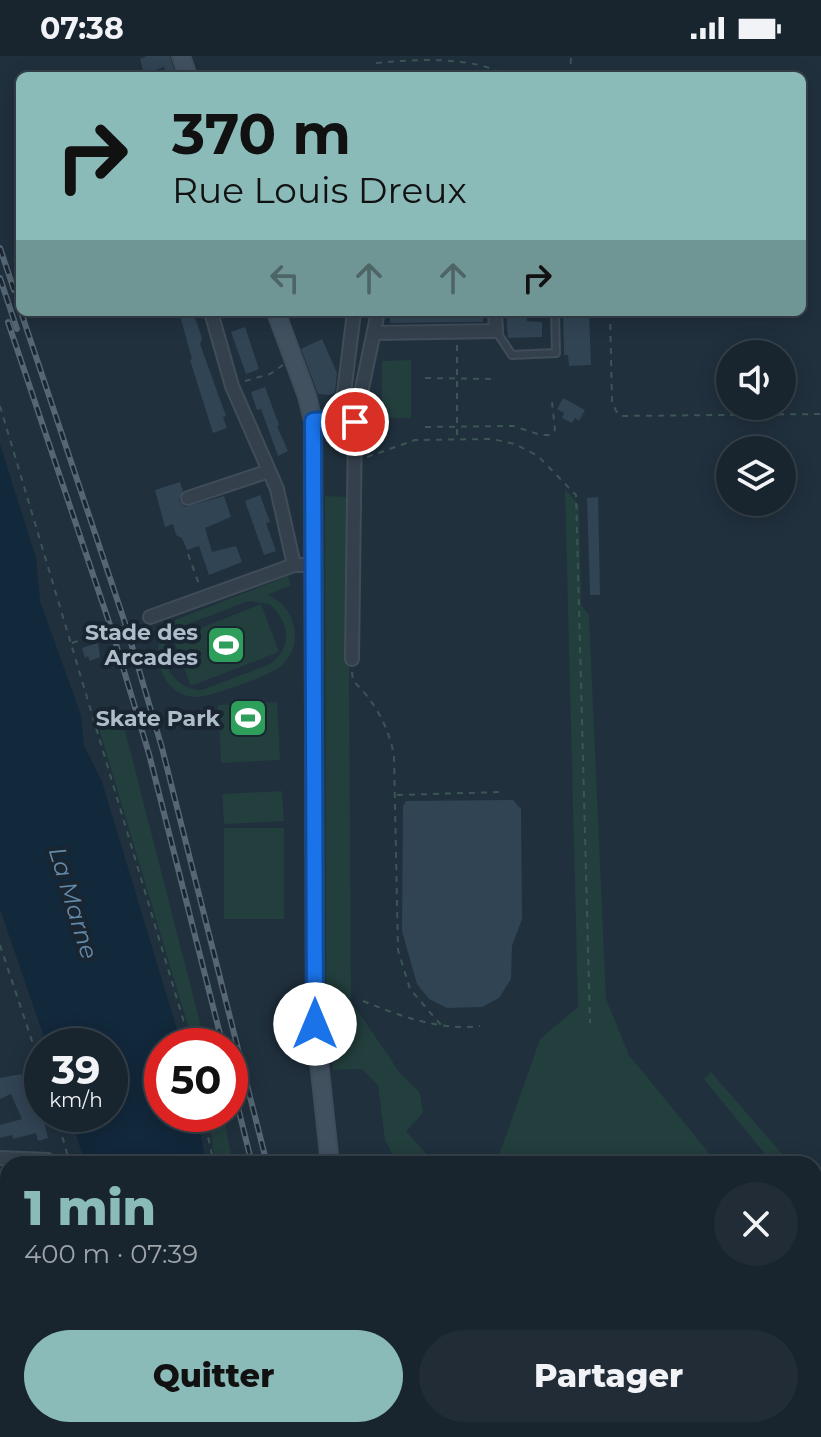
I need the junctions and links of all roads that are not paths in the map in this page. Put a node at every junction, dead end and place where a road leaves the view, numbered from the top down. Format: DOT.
graph roads {
  1 [pos="212,316"];
  2 [pos="278,316"];
  3 [pos="354,316"];
  4 [pos="377,316"];
  5 [pos="495,316"];
  6 [pos="555,316"];
  7 [pos="496,331"];
  8 [pos="375,333"];
  9 [pos="336,419"];
  10 [pos="313,421"];
  11 [pos="355,422"];
  12 [pos="269,471"];
  13 [pos="188,498"];
  14 [pos="286,523"];
  15 [pos="313,523"];
  16 [pos="294,565"];
  17 [pos="313,565"];
  18 [pos="150,617"];
  19 [pos="352,659"];
  20 [pos="329,1156"];
  1 -- 12 [label="street"];
  2 -- 10 [label="main road"];
  3 -- 9 [label="street"];
  4 -- 8 [label="street"];
  5 -- 7 [label="street"];
  6 -- 7 [label="lane"];
  7 -- 8 [label="street"];
  8 -- 11 [label="street"];
  9 -- 10 [label="street"];
  9 -- 11 [label="street"];
  10 -- 15 [label="main road"];
  11 -- 19 [label="street"];
  12 -- 13 [label="street"];
  12 -- 14 [label="street"];
  14 -- 15 [label="street"];
  14 -- 16 [label="street"];
  15 -- 17 [label="main road"];
  16 -- 17 [label="street"];
  16 -- 18 [label="street"];
  17 -- 20 [label="main road"];
}
